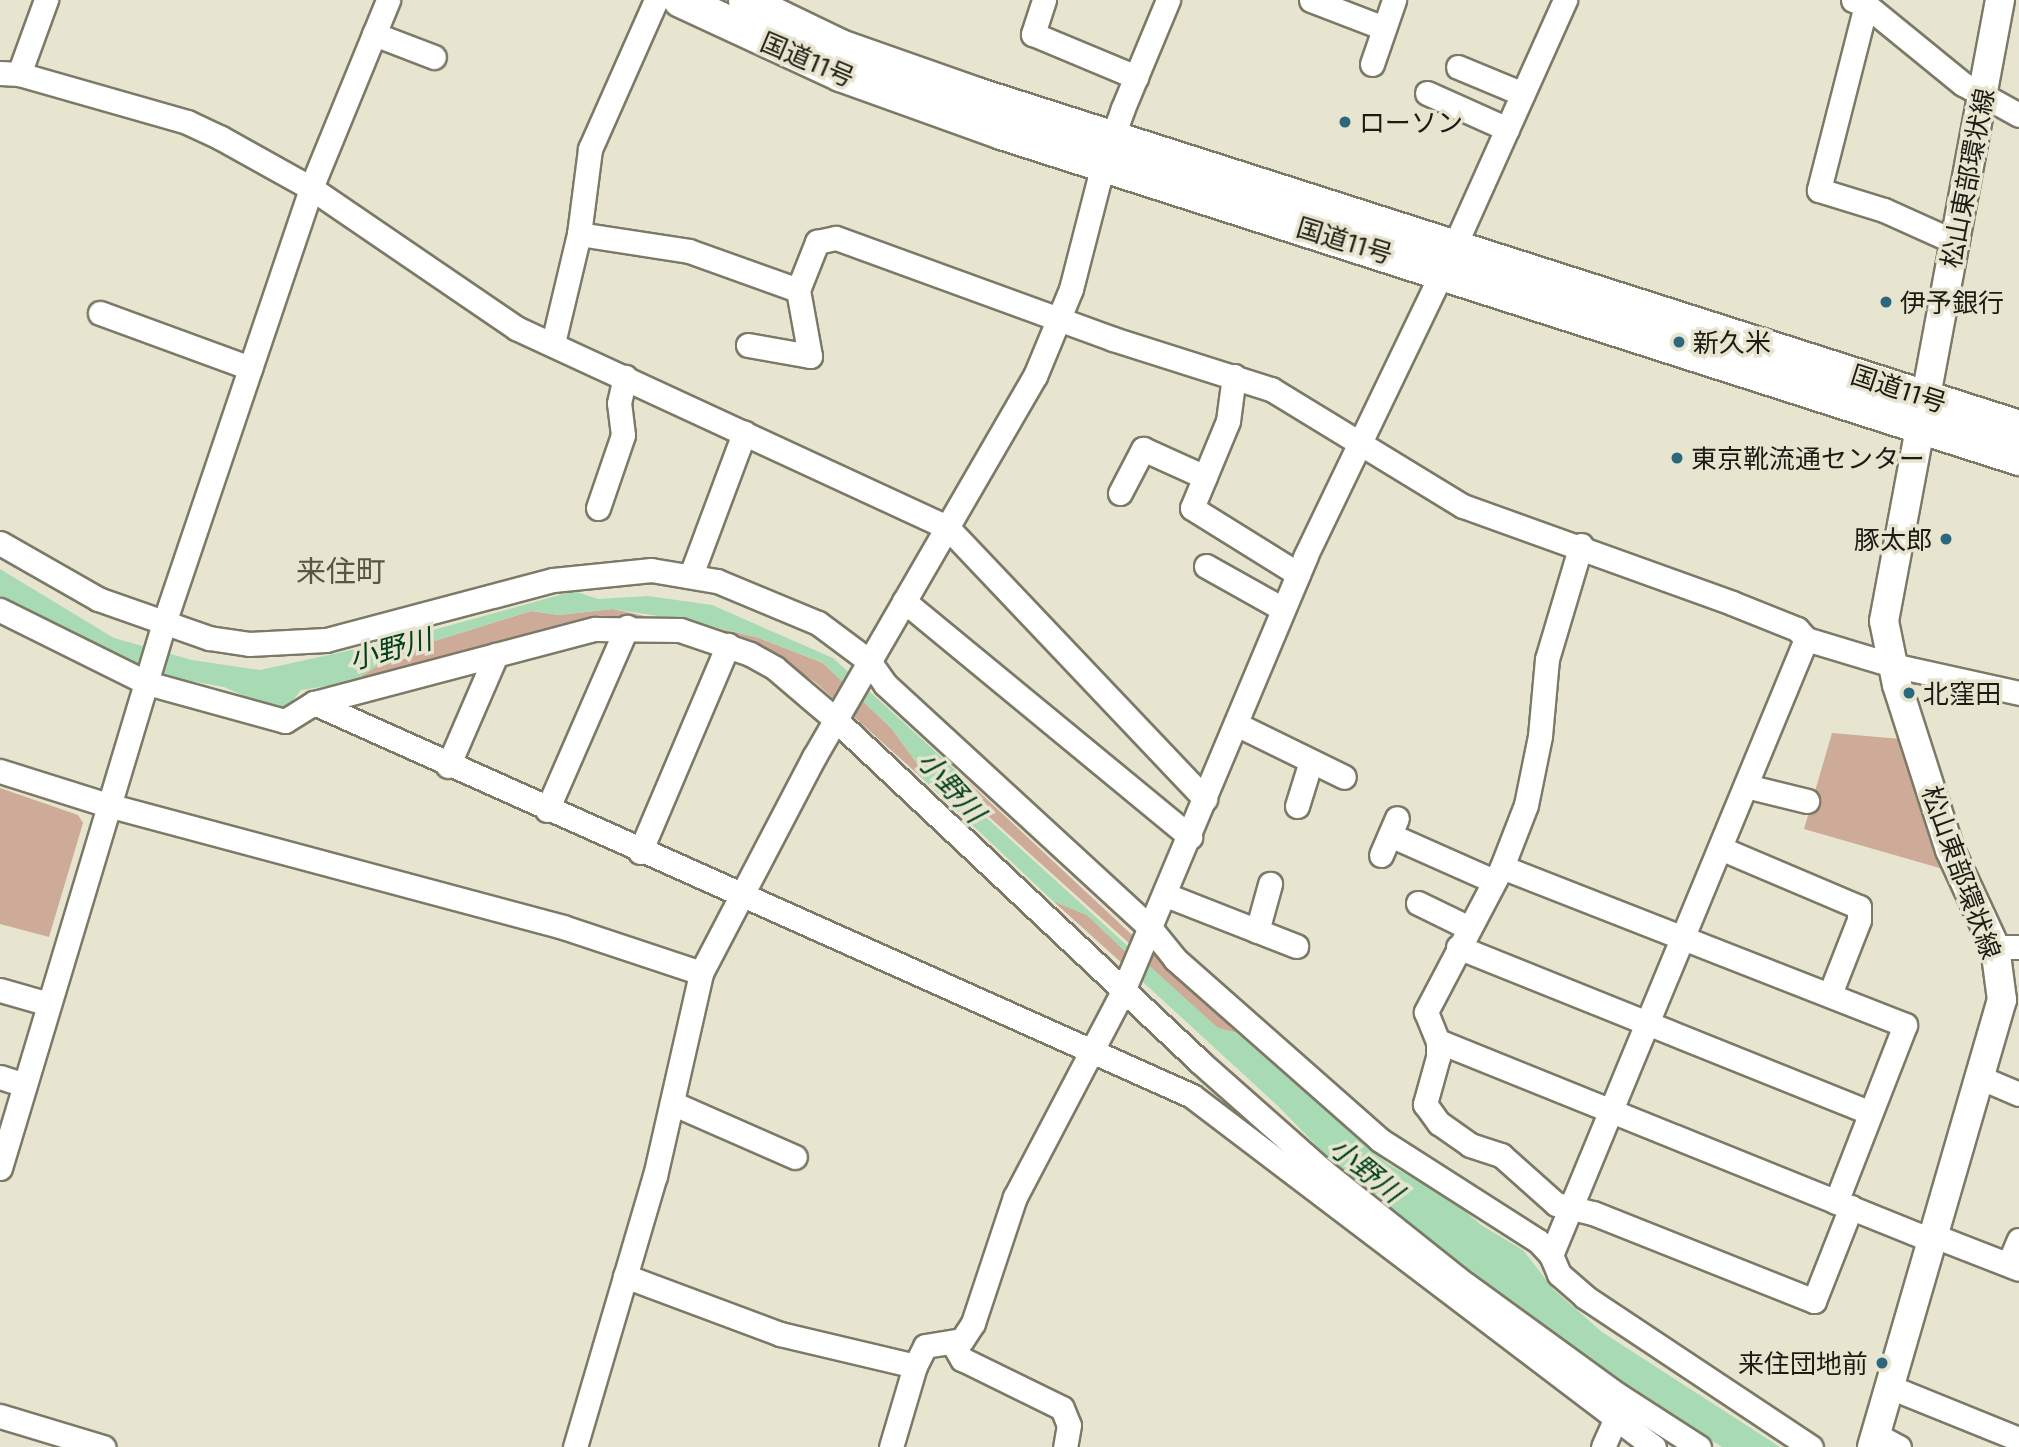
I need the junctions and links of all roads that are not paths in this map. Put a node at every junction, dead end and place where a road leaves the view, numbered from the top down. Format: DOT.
graph roads {
  1 [pos="47,0"];
  2 [pos="388,0"];
  3 [pos="656,0"];
  4 [pos="680,0"];
  5 [pos="745,0"];
  6 [pos="1044,0"];
  7 [pos="1168,0"];
  8 [pos="1311,0"];
  9 [pos="1394,0"];
  10 [pos="1565,0"];
  11 [pos="2000,0"];
  12 [pos="1859,2"];
  13 [pos="1384,28"];
  14 [pos="374,34"];
  15 [pos="434,57"];
  16 [pos="1372,64"];
  17 [pos="1458,66"];
  18 [pos="9,74"];
  19 [pos="1136,77"];
  20 [pos="1427,93"];
  21 [pos="1523,94"];
  22 [pos="1983,97"];
  23 [pos="2019,115"];
  24 [pos="1507,129"];
  25 [pos="1108,150"];
  26 [pos="311,188"];
  27 [pos="579,234"];
  28 [pos="1955,242"];
  29 [pos="1449,259"];
  30 [pos="798,290"];
  31 [pos="100,313"];
  32 [pos="1061,317"];
  33 [pos="552,343"];
  34 [pos="748,345"];
  35 [pos="250,368"];
  36 [pos="1234,376"];
  37 [pos="625,377"];
  38 [pos="1924,413"];
  39 [pos="2019,427"];
  40 [pos="744,433"];
  41 [pos="1358,443"];
  42 [pos="2019,458"];
  43 [pos="1205,477"];
  44 [pos="1121,481"];
  45 [pos="598,508"];
  46 [pos="947,527"];
  47 [pos="0,543"];
  48 [pos="1581,545"];
  49 [pos="1206,566"];
  50 [pos="1298,574"];
  51 [pos="691,575"];
  52 [pos="904,601"];
  53 [pos="1283,609"];
  54 [pos="0,610"];
  55 [pos="627,627"];
  56 [pos="163,628"];
  57 [pos="1806,639"];
  58 [pos="728,645"];
  59 [pos="496,655"];
  60 [pos="867,664"];
  61 [pos="1892,665"];
  62 [pos="148,680"];
  63 [pos="2019,693"];
  64 [pos="314,703"];
  65 [pos="838,717"];
  66 [pos="1236,724"];
  67 [pos="1311,761"];
  68 [pos="448,766"];
  69 [pos="0,771"];
  70 [pos="1344,777"];
  71 [pos="1746,786"];
  72 [pos="1205,799"];
  73 [pos="1807,801"];
  74 [pos="108,805"];
  75 [pos="1297,806"];
  76 [pos="547,810"];
  77 [pos="1389,836"];
  78 [pos="1190,837"];
  79 [pos="1720,848"];
  80 [pos="640,852"];
  81 [pos="1498,873"];
  82 [pos="1270,884"];
  83 [pos="737,895"];
  84 [pos="1166,895"];
  85 [pos="1418,903"];
  86 [pos="1256,931"];
  87 [pos="1150,932"];
  88 [pos="1684,935"];
  89 [pos="1462,937"];
  90 [pos="1296,946"];
  91 [pos="2007,947"];
  92 [pos="701,973"];
  93 [pos="1125,986"];
  94 [pos="0,990"];
  95 [pos="1830,994"];
  96 [pos="49,1004"];
  97 [pos="1647,1023"];
  98 [pos="1438,1041"];
  99 [pos="1094,1053"];
  100 [pos="0,1077"];
  101 [pos="1979,1077"];
  102 [pos="25,1085"];
  103 [pos="2019,1094"];
  104 [pos="672,1102"];
  105 [pos="1611,1111"];
  106 [pos="1870,1113"];
  107 [pos="795,1157"];
  108 [pos="0,1168"];
  109 [pos="1843,1205"];
  110 [pos="1570,1210"];
  111 [pos="1932,1238"];
  112 [pos="2019,1240"];
  113 [pos="1551,1255"];
  114 [pos="2014,1266"];
  115 [pos="625,1276"];
  116 [pos="952,1342"];
  117 [pos="915,1366"];
  118 [pos="1890,1387"];
  119 [pos="0,1416"];
  120 [pos="1615,1420"];
  121 [pos="2019,1439"];
  122 [pos="1882,1443"];
  123 [pos="103,1447"];
  124 [pos="575,1447"];
  125 [pos="891,1447"];
  126 [pos="1065,1447"];
  127 [pos="1602,1447"];
  128 [pos="1654,1447"];
  129 [pos="1699,1447"];
  130 [pos="1811,1447"];
  1 -- 18 [label="street"];
  2 -- 14 [label="street"];
  3 -- 27 [label="street"];
  4 -- 25 [label="highway, 国道11号"];
  5 -- 25 [label="highway, 国道11号"];
  6 -- 19 [label="street"];
  7 -- 19 [label="street"];
  8 -- 13 [label="street"];
  9 -- 13 [label="street"];
  10 -- 21 [label="street"];
  11 -- 22 [label="main road, 松山東部環状線"];
  12 -- 22 [label="street"];
  12 -- 28 [label="street"];
  13 -- 16 [label="street"];
  14 -- 15 [label="street"];
  14 -- 26 [label="street"];
  17 -- 21 [label="street"];
  18 -- 26 [label="street"];
  19 -- 25 [label="street"];
  20 -- 24 [label="street"];
  21 -- 24 [label="street"];
  22 -- 23 [label="street"];
  22 -- 28 [label="main road, 松山東部環状線"];
  24 -- 29 [label="street"];
  25 -- 29 [label="highway, 国道11号"];
  25 -- 32 [label="street"];
  26 -- 33 [label="street"];
  26 -- 35 [label="street"];
  27 -- 30 [label="street"];
  27 -- 33 [label="street"];
  28 -- 38 [label="main road, 松山東部環状線"];
  29 -- 38 [label="highway, 国道11号"];
  29 -- 41 [label="street"];
  30 -- 32 [label="street"];
  30 -- 34 [label="street"];
  31 -- 35 [label="street"];
  32 -- 36 [label="street"];
  32 -- 46 [label="street"];
  33 -- 37 [label="street"];
  35 -- 56 [label="street"];
  36 -- 41 [label="street"];
  36 -- 43 [label="street"];
  37 -- 40 [label="street"];
  37 -- 45 [label="street"];
  38 -- 39 [label="highway, 国道11号"];
  38 -- 42 [label="highway, 国道11号"];
  38 -- 61 [label="main road, 松山東部環状線"];
  40 -- 46 [label="street"];
  40 -- 51 [label="street"];
  41 -- 48 [label="street"];
  41 -- 50 [label="street"];
  43 -- 44 [label="street"];
  43 -- 50 [label="street"];
  46 -- 52 [label="street"];
  46 -- 72 [label="street"];
  47 -- 56 [label="street"];
  48 -- 57 [label="street"];
  48 -- 81 [label="street"];
  49 -- 53 [label="street"];
  50 -- 53 [label="street"];
  51 -- 56 [label="street"];
  51 -- 60 [label="street"];
  52 -- 60 [label="street"];
  52 -- 78 [label="street"];
  53 -- 66 [label="street"];
  54 -- 62 [label="street"];
  55 -- 58 [label="street"];
  55 -- 59 [label="street"];
  55 -- 76 [label="street"];
  56 -- 62 [label="street"];
  57 -- 61 [label="street"];
  57 -- 71 [label="street"];
  58 -- 65 [label="street"];
  58 -- 80 [label="street"];
  59 -- 64 [label="street"];
  59 -- 68 [label="street"];
  60 -- 65 [label="street"];
  60 -- 87 [label="street"];
  61 -- 63 [label="street"];
  61 -- 91 [label="main road, 松山東部環状線"];
  62 -- 64 [label="street"];
  62 -- 74 [label="street"];
  64 -- 68 [label="street"];
  65 -- 83 [label="street"];
  65 -- 93 [label="street"];
  66 -- 67 [label="street"];
  66 -- 72 [label="street"];
  67 -- 70 [label="street"];
  67 -- 75 [label="street"];
  68 -- 76 [label="street"];
  69 -- 74 [label="street"];
  71 -- 73 [label="street"];
  71 -- 79 [label="street"];
  72 -- 78 [label="street"];
  74 -- 92 [label="street"];
  74 -- 96 [label="street"];
  76 -- 80 [label="street"];
  77 -- 81 [label="street"];
  78 -- 84 [label="street"];
  79 -- 88 [label="street"];
  79 -- 95 [label="street"];
  80 -- 83 [label="street"];
  81 -- 88 [label="street"];
  81 -- 89 [label="street"];
  82 -- 86 [label="street"];
  83 -- 92 [label="street"];
  83 -- 99 [label="street"];
  84 -- 86 [label="street"];
  84 -- 87 [label="street"];
  85 -- 89 [label="street"];
  86 -- 90 [label="street"];
  87 -- 93 [label="street"];
  87 -- 113 [label="street"];
  88 -- 95 [label="street"];
  88 -- 97 [label="street"];
  89 -- 97 [label="street"];
  89 -- 98 [label="street"];
  91 -- 101 [label="main road, 松山東部環状線"];
  92 -- 104 [label="street"];
  93 -- 99 [label="street"];
  93 -- 129 [label="street"];
  94 -- 96 [label="street"];
  95 -- 106 [label="street"];
  96 -- 102 [label="street"];
  97 -- 105 [label="street"];
  97 -- 106 [label="street"];
  98 -- 105 [label="street"];
  98 -- 110 [label="street"];
  99 -- 116 [label="street"];
  99 -- 120 [label="street"];
  100 -- 102 [label="street"];
  101 -- 103 [label="street"];
  101 -- 111 [label="main road, 松山東部環状線"];
  102 -- 108 [label="street"];
  104 -- 107 [label="street"];
  104 -- 115 [label="street"];
  105 -- 109 [label="street"];
  105 -- 110 [label="street"];
  106 -- 109 [label="street"];
  109 -- 110 [label="street"];
  109 -- 111 [label="street"];
  110 -- 113 [label="street"];
  111 -- 114 [label="street"];
  111 -- 118 [label="main road, 松山東部環状線"];
  112 -- 114 [label="street"];
  113 -- 130 [label="street"];
  115 -- 117 [label="street"];
  115 -- 124 [label="street"];
  116 -- 117 [label="street"];
  116 -- 126 [label="street"];
  117 -- 125 [label="street"];
  118 -- 121 [label="street"];
  118 -- 122 [label="main road, 松山東部環状線"];
  119 -- 123 [label="street"];
  120 -- 127 [label="street"];
  120 -- 128 [label="street"];
}
